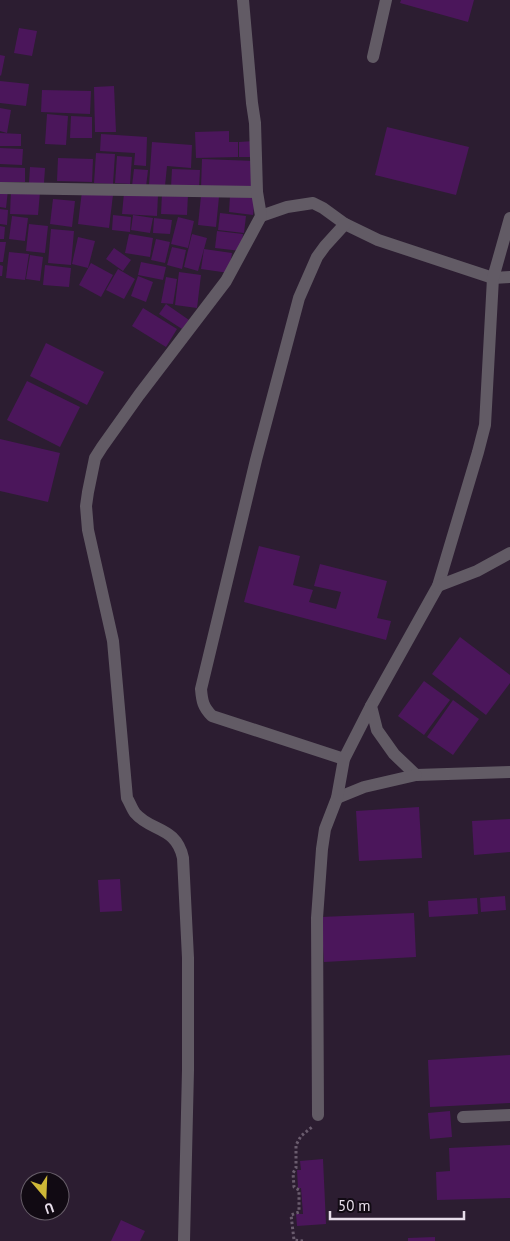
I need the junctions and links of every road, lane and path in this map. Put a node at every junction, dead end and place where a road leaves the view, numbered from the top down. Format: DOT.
graph roads {
  1 [pos="243,0"];
  2 [pos="386,0"];
  3 [pos="373,57"];
  4 [pos="0,188"];
  5 [pos="257,192"];
  6 [pos="261,216"];
  7 [pos="510,218"];
  8 [pos="345,224"];
  9 [pos="510,277"];
  10 [pos="492,278"];
  11 [pos="510,553"];
  12 [pos="438,586"];
  13 [pos="371,706"];
  14 [pos="344,759"];
  15 [pos="510,772"];
  16 [pos="416,775"];
  17 [pos="337,798"];
  18 [pos="318,1115"];
  19 [pos="510,1115"];
  20 [pos="463,1117"];
  21 [pos="184,1241"];
  22 [pos="303,1241"];
  1 -- 5 [label="street"];
  2 -- 3 [label="street"];
  4 -- 5 [label="street"];
  5 -- 6 [label="street"];
  6 -- 8 [label="street"];
  6 -- 21 [label="street"];
  7 -- 10 [label="street"];
  8 -- 10 [label="street"];
  8 -- 14 [label="street"];
  9 -- 10 [label="street"];
  10 -- 12 [label="street"];
  11 -- 12 [label="street"];
  12 -- 13 [label="street"];
  13 -- 14 [label="street"];
  13 -- 16 [label="street"];
  14 -- 17 [label="street"];
  15 -- 16 [label="street"];
  16 -- 17 [label="street"];
  17 -- 18 [label="street"];
  18 -- 22 [label="path"];
  19 -- 20 [label="street"];
}
